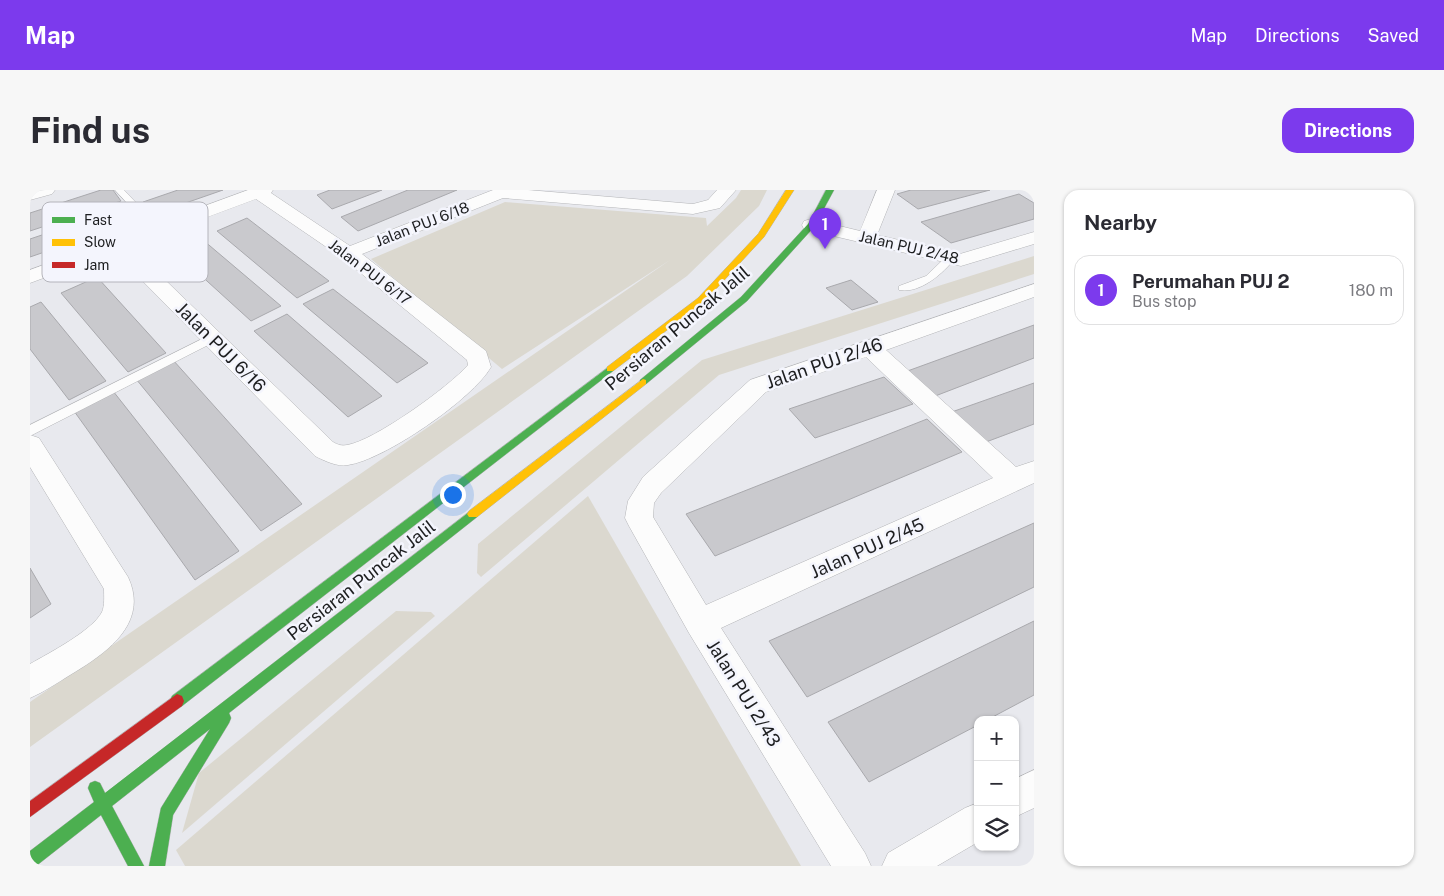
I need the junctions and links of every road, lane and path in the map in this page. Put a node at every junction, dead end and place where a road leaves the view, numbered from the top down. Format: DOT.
graph roads {
  1 [pos="46,190"];
  2 [pos="119,190"];
  3 [pos="727,190"];
  4 [pos="790,190"];
  5 [pos="830,190"];
  6 [pos="886,190"];
  7 [pos="261,191"];
  8 [pos="500,191"];
  9 [pos="30,195"];
  10 [pos="130,202"];
  11 [pos="208,211"];
  12 [pos="812,225"];
  13 [pos="866,238"];
  14 [pos="1034,238"];
  15 [pos="348,253"];
  16 [pos="950,258"];
  17 [pos="42,273"];
  18 [pos="30,277"];
  19 [pos="155,282"];
  20 [pos="903,288"];
  21 [pos="1034,291"];
  22 [pos="212,338"];
  23 [pos="869,347"];
  24 [pos="30,431"];
  25 [pos="30,445"];
  26 [pos="324,449"];
  27 [pos="1026,478"];
  28 [pos="639,518"];
  29 [pos="700,623"];
  30 [pos="30,682"];
  31 [pos="234,702"];
  32 [pos="84,770"];
  33 [pos="1034,788"];
  34 [pos="1019,797"];
  35 [pos="104,804"];
  36 [pos="30,810"];
  37 [pos="974,823"];
  38 [pos="30,861"];
  39 [pos="136,866"];
  40 [pos="157,866"];
  41 [pos="852,866"];
  42 [pos="901,866"];
  1 -- 9 [label="street"];
  2 -- 10 [label="lane"];
  3 -- 8 [label="street, Jalan PUJ 6/18"];
  4 -- 32 [label="main road, Persiaran Puncak Jalil"];
  5 -- 12 [label="main road, Persiaran Puncak Jalil"];
  6 -- 13 [label="street"];
  7 -- 11 [label="street"];
  7 -- 15 [label="street, Jalan PUJ 6/17"];
  8 -- 15 [label="street, Jalan PUJ 6/18"];
  12 -- 13 [label="street, Jalan PUJ 2/48"];
  12 -- 31 [label="main road, Persiaran Puncak Jalil"];
  13 -- 16 [label="street, Jalan PUJ 2/48"];
  14 -- 16 [label="street, Jalan PUJ 2/48"];
  15 -- 26 [label="street, Jalan PUJ 6/17"];
  16 -- 20 [label="lane"];
  17 -- 18 [label="street"];
  19 -- 22 [label="street, Jalan PUJ 6/16"];
  21 -- 23 [label="street, Jalan PUJ 2/46"];
  22 -- 24 [label="lane"];
  22 -- 26 [label="street, Jalan PUJ 6/16"];
  23 -- 27 [label="street"];
  23 -- 28 [label="street, Jalan PUJ 2/46"];
  25 -- 30 [label="street"];
  27 -- 29 [label="street, Jalan PUJ 2/45"];
  28 -- 29 [label="street, Jalan PUJ 2/43"];
  29 -- 41 [label="street, Jalan PUJ 2/43"];
  31 -- 35 [label="main road, Persiaran Puncak Jalil"];
  31 -- 40 [label="main road"];
  32 -- 35 [label="main road"];
  32 -- 36 [label="main road, Persiaran Puncak Jalil"];
  33 -- 34 [label="street"];
  35 -- 38 [label="main road, Persiaran Puncak Jalil"];
  35 -- 39 [label="main road"];
  37 -- 42 [label="street"];
}
